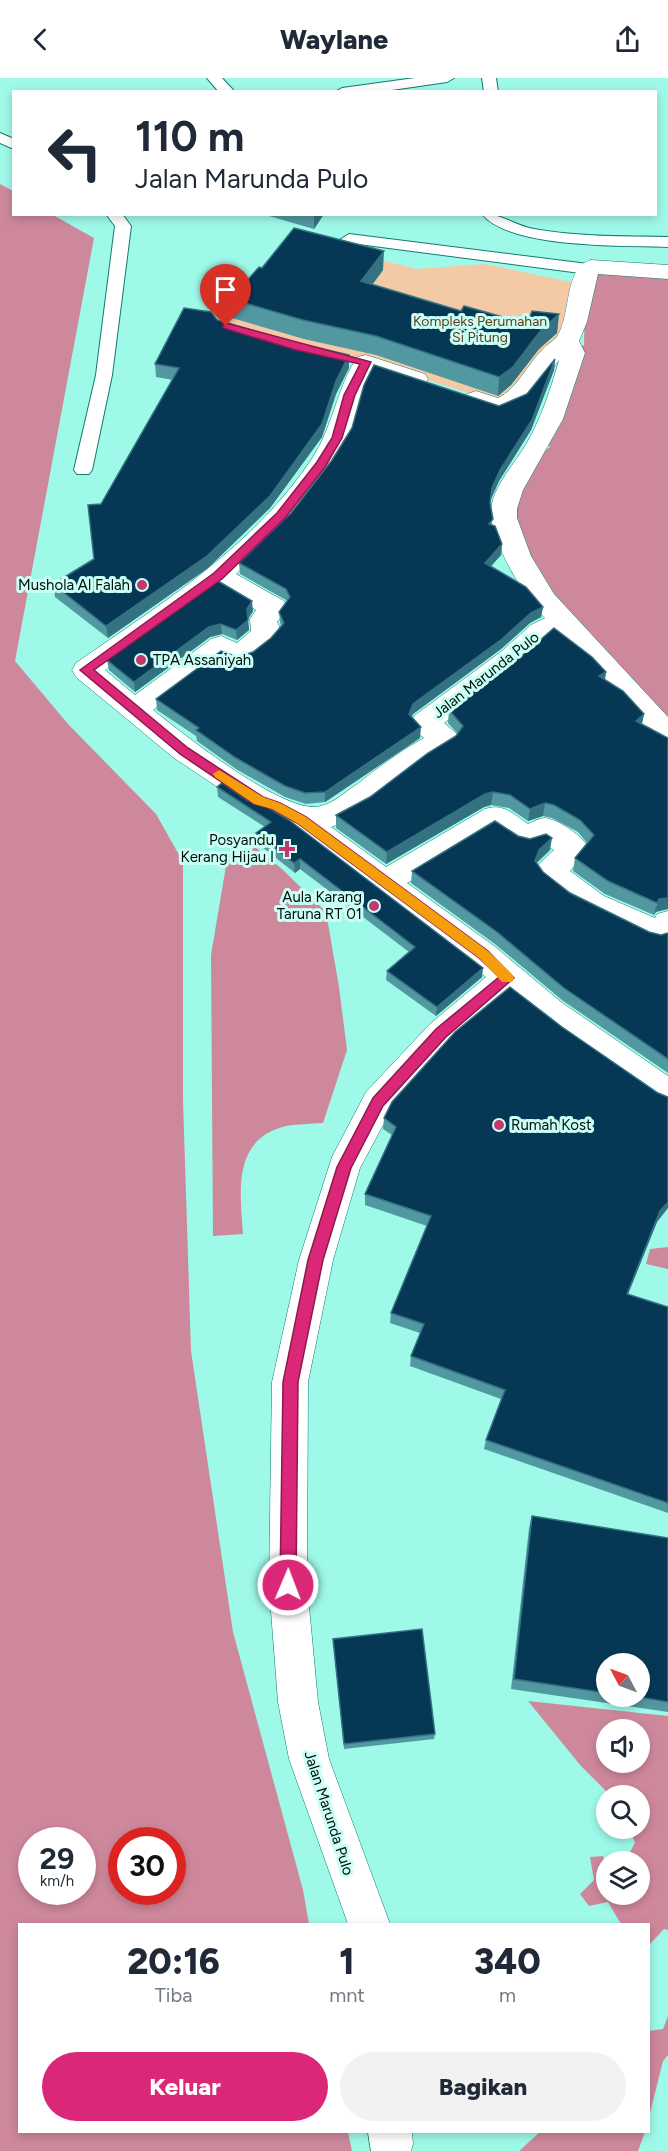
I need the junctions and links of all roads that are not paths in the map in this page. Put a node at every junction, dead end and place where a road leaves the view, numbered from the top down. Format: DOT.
graph roads {
  1 [pos="214,78"];
  2 [pos="447,78"];
  3 [pos="226,90"];
  4 [pos="357,90"];
  5 [pos="116,216"];
  6 [pos="491,216"];
  7 [pos="349,239"];
  8 [pos="668,242"];
  9 [pos="588,269"];
  10 [pos="668,272"];
  11 [pos="567,341"];
  12 [pos="339,356"];
  13 [pos="366,362"];
  14 [pos="83,470"];
  15 [pos="218,576"];
  16 [pos="564,620"];
  17 [pos="134,710"];
  18 [pos="668,735"];
  19 [pos="301,820"];
  20 [pos="386,883"];
  21 [pos="668,923"];
  22 [pos="507,978"];
  23 [pos="668,1093"];
  24 [pos="369,1923"];
  1 -- 3 [label="lane"];
  2 -- 4 [label="lane"];
  5 -- 14 [label="lane"];
  6 -- 8 [label="lane"];
  7 -- 9 [label="lane"];
  9 -- 10 [label="street"];
  9 -- 11 [label="street"];
  11 -- 13 [label="street"];
  11 -- 16 [label="street"];
  12 -- 13 [label="street"];
  13 -- 15 [label="street"];
  15 -- 17 [label="street"];
  15 -- 17 [label="street"];
  16 -- 18 [label="street"];
  16 -- 19 [label="street, Jalan Marunda Pulo"];
  17 -- 19 [label="street"];
  19 -- 20 [label="street"];
  20 -- 21 [label="street"];
  20 -- 22 [label="street"];
  22 -- 23 [label="street"];
  22 -- 24 [label="street, Jalan Marunda Pulo"];
}
